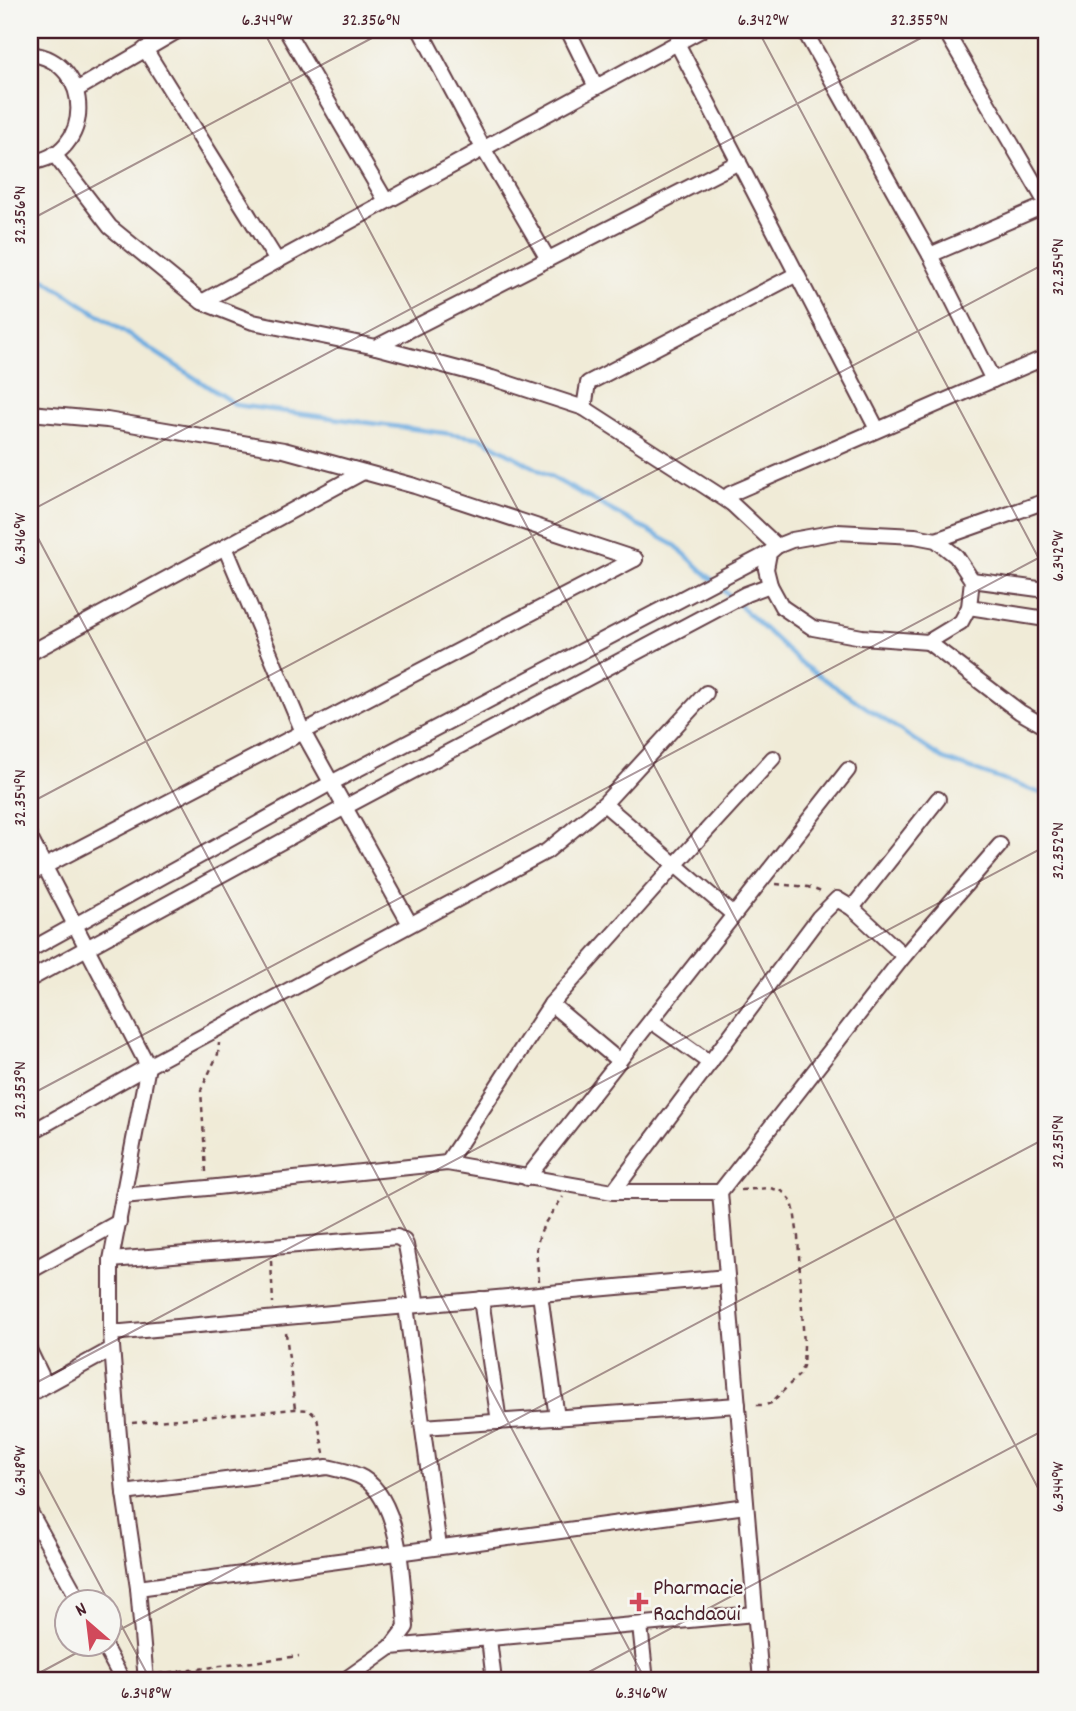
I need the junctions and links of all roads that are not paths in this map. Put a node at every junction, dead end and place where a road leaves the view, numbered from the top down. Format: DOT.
graph roads {
  1 [pos="179,30"];
  2 [pos="286,30"];
  3 [pos="420,30"];
  4 [pos="568,30"];
  5 [pos="701,30"];
  6 [pos="804,30"];
  7 [pos="946,30"];
  8 [pos="677,43"];
  9 [pos="145,49"];
  10 [pos="30,54"];
  11 [pos="596,87"];
  12 [pos="76,90"];
  13 [pos="483,148"];
  14 [pos="54,154"];
  15 [pos="30,162"];
  16 [pos="739,162"];
  17 [pos="386,201"];
  18 [pos="1046,204"];
  19 [pos="930,255"];
  20 [pos="548,259"];
  21 [pos="277,261"];
  22 [pos="797,274"];
  23 [pos="202,302"];
  24 [pos="376,347"];
  25 [pos="1046,357"];
  26 [pos="993,380"];
  27 [pos="584,408"];
  28 [pos="30,413"];
  29 [pos="877,429"];
  30 [pos="363,472"];
  31 [pos="1046,501"];
  32 [pos="731,503"];
  33 [pos="936,540"];
  34 [pos="225,547"];
  35 [pos="773,550"];
  36 [pos="972,580"];
  37 [pos="770,585"];
  38 [pos="1046,590"];
  39 [pos="970,607"];
  40 [pos="1046,619"];
  41 [pos="928,642"];
  42 [pos="30,653"];
  43 [pos="706,693"];
  44 [pos="1046,727"];
  45 [pos="303,732"];
  46 [pos="774,758"];
  47 [pos="848,770"];
  48 [pos="331,783"];
  49 [pos="938,799"];
  50 [pos="604,804"];
  51 [pos="345,807"];
  52 [pos="30,838"];
  53 [pos="1000,845"];
  54 [pos="675,865"];
  55 [pos="45,866"];
  56 [pos="30,874"];
  57 [pos="852,908"];
  58 [pos="734,915"];
  59 [pos="410,924"];
  60 [pos="76,925"];
  61 [pos="88,948"];
  62 [pos="30,950"];
  63 [pos="904,956"];
  64 [pos="30,979"];
  65 [pos="551,1004"];
  66 [pos="651,1021"];
  67 [pos="619,1061"];
  68 [pos="710,1063"];
  69 [pos="148,1066"];
  70 [pos="30,1133"];
  71 [pos="447,1163"];
  72 [pos="527,1178"];
  73 [pos="613,1192"];
  74 [pos="720,1192"];
  75 [pos="123,1196"];
  76 [pos="119,1222"];
  77 [pos="111,1260"];
  78 [pos="30,1271"];
  79 [pos="727,1277"];
  80 [pos="540,1294"];
  81 [pos="481,1299"];
  82 [pos="412,1306"];
  83 [pos="111,1333"];
  84 [pos="112,1349"];
  85 [pos="30,1352"];
  86 [pos="46,1385"];
  87 [pos="30,1394"];
  88 [pos="738,1405"];
  89 [pos="557,1418"];
  90 [pos="499,1422"];
  91 [pos="422,1427"];
  92 [pos="124,1493"];
  93 [pos="746,1506"];
  94 [pos="31,1517"];
  95 [pos="439,1547"];
  96 [pos="400,1553"];
  97 [pos="72,1588"];
  98 [pos="138,1588"];
  99 [pos="755,1614"];
  100 [pos="640,1625"];
  101 [pos="489,1639"];
  102 [pos="391,1647"];
  103 [pos="111,1658"];
  104 [pos="146,1678"];
  105 [pos="123,1681"];
  106 [pos="347,1681"];
  107 [pos="494,1681"];
  108 [pos="646,1681"];
  109 [pos="761,1681"];
  1 -- 9 [label="street"];
  2 -- 17 [label="street"];
  3 -- 13 [label="street"];
  4 -- 11 [label="street"];
  5 -- 8 [label="street"];
  6 -- 19 [label="street"];
  7 -- 18 [label="street"];
  8 -- 11 [label="street"];
  8 -- 16 [label="street"];
  9 -- 12 [label="street"];
  9 -- 21 [label="street"];
  10 -- 12 [label="street"];
  11 -- 13 [label="street"];
  12 -- 14 [label="street"];
  13 -- 17 [label="street"];
  13 -- 20 [label="street"];
  14 -- 15 [label="street"];
  14 -- 23 [label="street"];
  16 -- 20 [label="street"];
  16 -- 22 [label="street"];
  17 -- 21 [label="street"];
  18 -- 19 [label="street"];
  19 -- 26 [label="street"];
  20 -- 24 [label="street"];
  21 -- 23 [label="street"];
  22 -- 27 [label="street"];
  22 -- 29 [label="street"];
  23 -- 24 [label="street"];
  24 -- 27 [label="street"];
  25 -- 26 [label="street"];
  26 -- 29 [label="street"];
  27 -- 32 [label="street"];
  28 -- 30 [label="street"];
  29 -- 32 [label="street"];
  30 -- 34 [label="street"];
  30 -- 45 [label="street"];
  31 -- 33 [label="street"];
  32 -- 35 [label="street"];
  33 -- 35 [label="street"];
  33 -- 36 [label="street"];
  34 -- 42 [label="street"];
  34 -- 45 [label="street"];
  35 -- 37 [label="street"];
  35 -- 48 [label="street"];
  36 -- 38 [label="street"];
  36 -- 39 [label="street"];
  37 -- 41 [label="street"];
  37 -- 51 [label="street"];
  39 -- 40 [label="street"];
  39 -- 41 [label="street"];
  41 -- 44 [label="street"];
  43 -- 50 [label="street"];
  45 -- 48 [label="street"];
  45 -- 55 [label="street"];
  46 -- 54 [label="street"];
  47 -- 58 [label="street"];
  48 -- 51 [label="street"];
  48 -- 60 [label="street"];
  49 -- 57 [label="street"];
  50 -- 54 [label="street"];
  50 -- 59 [label="street"];
  51 -- 59 [label="street"];
  51 -- 61 [label="street"];
  52 -- 55 [label="street"];
  53 -- 63 [label="street"];
  54 -- 58 [label="street"];
  54 -- 65 [label="street"];
  55 -- 56 [label="street"];
  55 -- 60 [label="street"];
  57 -- 63 [label="street"];
  57 -- 68 [label="street"];
  58 -- 66 [label="street"];
  59 -- 69 [label="street"];
  60 -- 61 [label="street"];
  60 -- 62 [label="street"];
  61 -- 64 [label="street"];
  61 -- 69 [label="street"];
  63 -- 74 [label="street"];
  65 -- 67 [label="street"];
  65 -- 71 [label="street"];
  66 -- 67 [label="street"];
  66 -- 68 [label="street"];
  67 -- 72 [label="street"];
  68 -- 73 [label="street"];
  69 -- 70 [label="street"];
  69 -- 75 [label="street"];
  71 -- 72 [label="street"];
  71 -- 75 [label="street"];
  72 -- 73 [label="street"];
  73 -- 74 [label="street"];
  74 -- 79 [label="street"];
  75 -- 76 [label="street"];
  76 -- 77 [label="street"];
  76 -- 78 [label="street"];
  77 -- 82 [label="street"];
  77 -- 83 [label="street"];
  79 -- 80 [label="street"];
  79 -- 88 [label="street"];
  80 -- 81 [label="street"];
  80 -- 89 [label="street"];
  81 -- 82 [label="street"];
  81 -- 90 [label="street"];
  82 -- 83 [label="street"];
  82 -- 91 [label="street"];
  83 -- 84 [label="street"];
  84 -- 86 [label="street"];
  84 -- 92 [label="street"];
  85 -- 86 [label="street"];
  86 -- 87 [label="street"];
  88 -- 89 [label="street"];
  88 -- 93 [label="street"];
  89 -- 90 [label="street"];
  90 -- 91 [label="street"];
  91 -- 95 [label="street"];
  92 -- 96 [label="street"];
  92 -- 98 [label="street"];
  93 -- 95 [label="street"];
  93 -- 99 [label="street"];
  94 -- 97 [label="street"];
  95 -- 96 [label="street"];
  96 -- 98 [label="street"];
  96 -- 102 [label="street"];
  98 -- 104 [label="street"];
  99 -- 100 [label="street"];
  99 -- 109 [label="street"];
  100 -- 101 [label="street"];
  100 -- 108 [label="street"];
  101 -- 102 [label="street"];
  101 -- 107 [label="street"];
  102 -- 106 [label="street"];
  103 -- 105 [label="street"];
}
